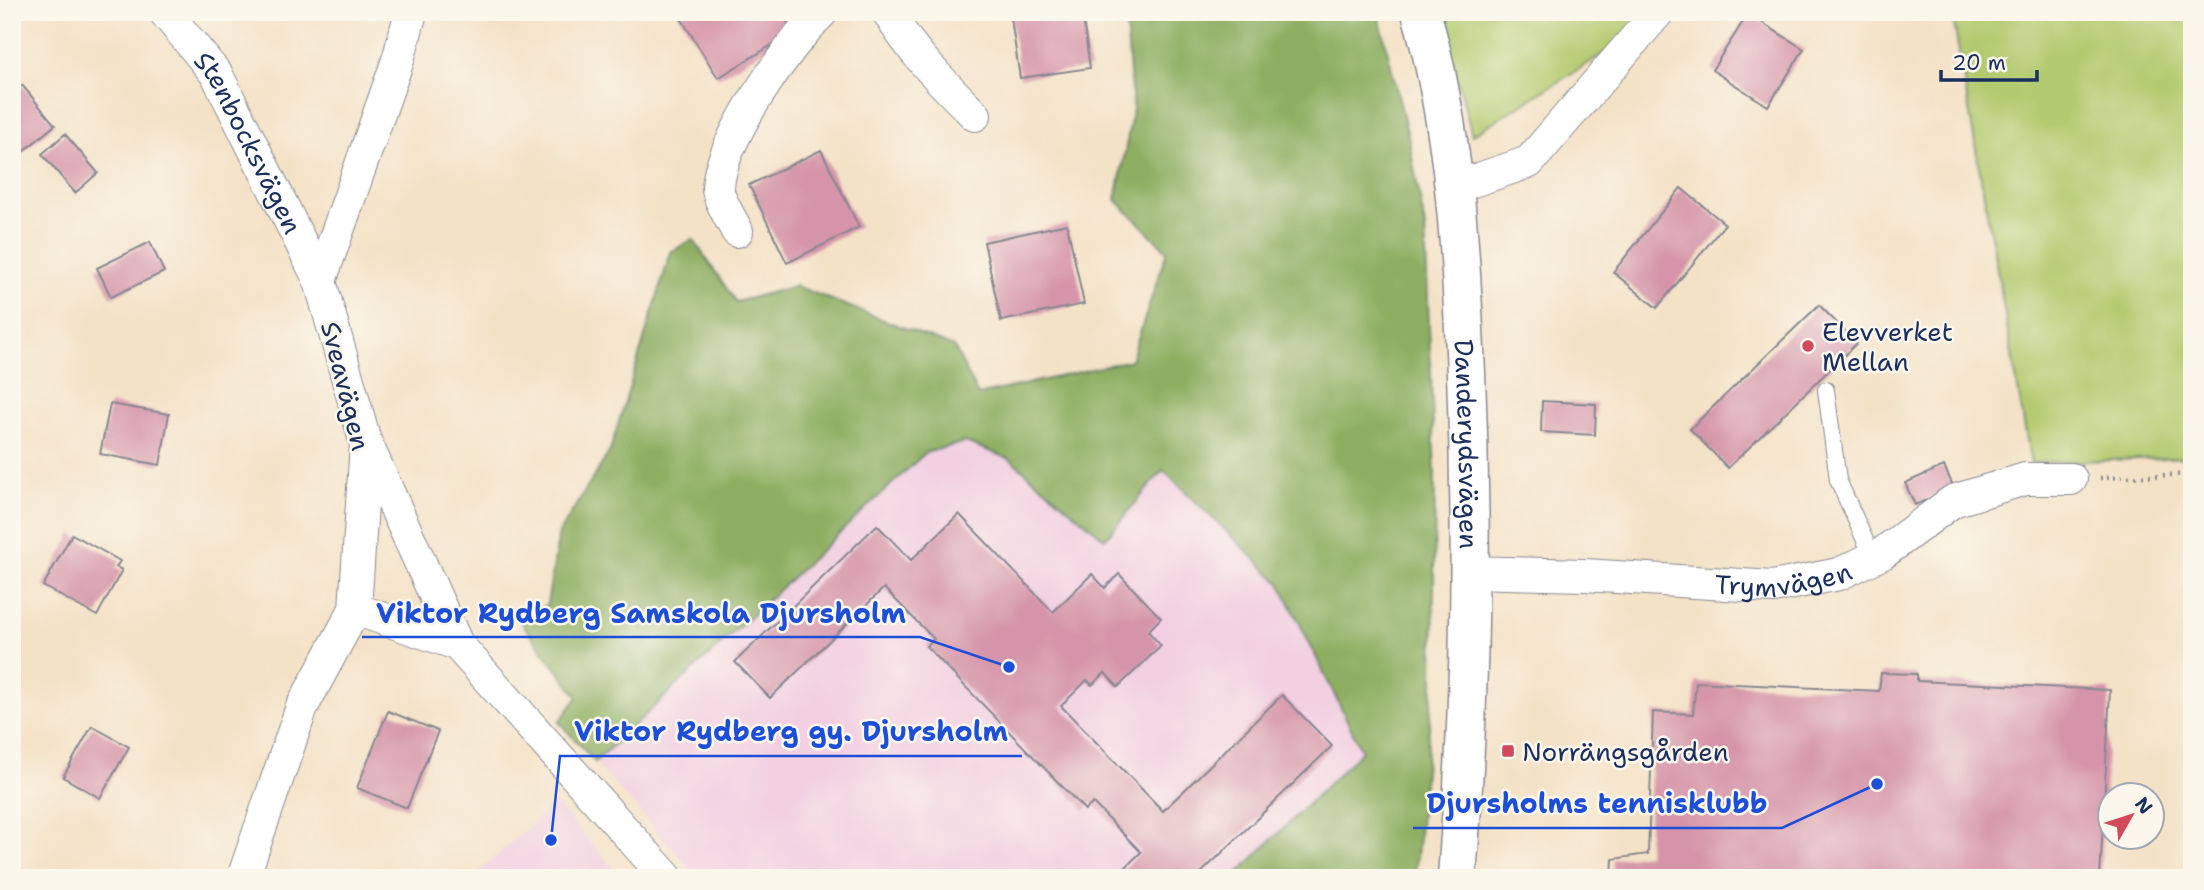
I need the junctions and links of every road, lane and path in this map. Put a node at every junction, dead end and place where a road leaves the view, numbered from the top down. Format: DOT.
graph roads {
  1 [pos="165,12"];
  2 [pos="411,12"];
  3 [pos="822,12"];
  4 [pos="888,12"];
  5 [pos="1421,12"];
  6 [pos="1658,12"];
  7 [pos="975,115"];
  8 [pos="1455,187"];
  9 [pos="737,231"];
  10 [pos="320,281"];
  11 [pos="1826,390"];
  12 [pos="366,444"];
  13 [pos="2192,474"];
  14 [pos="2071,479"];
  15 [pos="1873,558"];
  16 [pos="1469,572"];
  17 [pos="355,609"];
  18 [pos="457,643"];
  19 [pos="243,878"];
  20 [pos="667,878"];
  21 [pos="1457,878"];
  1 -- 10 [label="street, Stenbocksvägen"];
  2 -- 10 [label="street"];
  3 -- 9 [label="street"];
  4 -- 7 [label="street"];
  5 -- 8 [label="street, Danderydsvägen"];
  6 -- 8 [label="street"];
  8 -- 16 [label="street, Danderydsvägen"];
  10 -- 12 [label="street, Sveavägen"];
  11 -- 15 [label="lane"];
  12 -- 17 [label="street, Sveavägen"];
  12 -- 18 [label="street"];
  13 -- 14 [label="path"];
  14 -- 15 [label="street, Trymvägen"];
  15 -- 16 [label="street, Trymvägen"];
  16 -- 21 [label="street, Danderydsvägen"];
  17 -- 18 [label="street"];
  17 -- 19 [label="street, Sveavägen"];
  18 -- 20 [label="street"];
}
